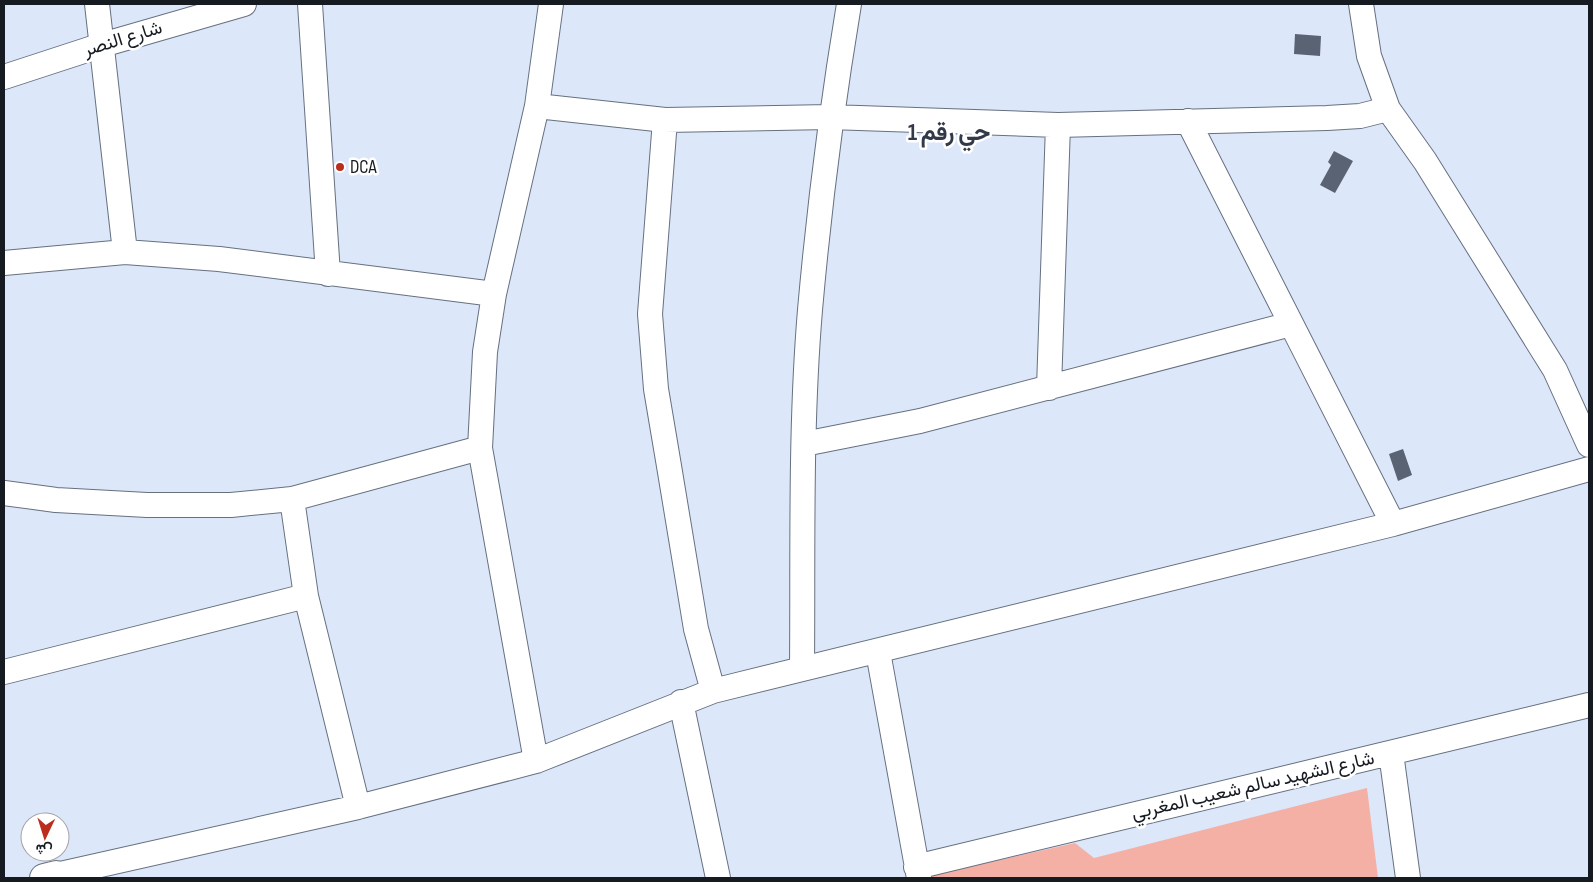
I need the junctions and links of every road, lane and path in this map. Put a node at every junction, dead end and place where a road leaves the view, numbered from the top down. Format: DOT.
graph roads {
  1 [pos="97,4"];
  2 [pos="244,4"];
  3 [pos="310,4"];
  4 [pos="551,4"];
  5 [pos="849,4"];
  6 [pos="1361,4"];
  7 [pos="102,45"];
  8 [pos="4,77"];
  9 [pos="537,106"];
  10 [pos="1388,109"];
  11 [pos="830,117"];
  12 [pos="665,120"];
  13 [pos="1188,122"];
  14 [pos="1058,125"];
  15 [pos="125,252"];
  16 [pos="4,263"];
  17 [pos="328,274"];
  18 [pos="494,294"];
  19 [pos="1291,324"];
  20 [pos="1049,388"];
  21 [pos="804,444"];
  22 [pos="1589,445"];
  23 [pos="480,448"];
  24 [pos="1589,469"];
  25 [pos="4,493"];
  26 [pos="292,499"];
  27 [pos="1393,524"];
  28 [pos="306,596"];
  29 [pos="878,652"];
  30 [pos="802,668"];
  31 [pos="4,672"];
  32 [pos="713,691"];
  33 [pos="681,702"];
  34 [pos="1589,705"];
  35 [pos="1391,753"];
  36 [pos="536,762"];
  37 [pos="358,807"];
  38 [pos="917,872"];
  39 [pos="52,877"];
  40 [pos="718,878"];
  41 [pos="1408,878"];
  1 -- 7 [label="street"];
  2 -- 7 [label="street, شارع النصر"];
  3 -- 17 [label="street"];
  4 -- 9 [label="street"];
  5 -- 11 [label="street"];
  6 -- 10 [label="street"];
  7 -- 8 [label="street, شارع النصر"];
  7 -- 15 [label="street"];
  9 -- 12 [label="street"];
  9 -- 18 [label="street"];
  10 -- 13 [label="street"];
  10 -- 22 [label="street"];
  11 -- 12 [label="street"];
  11 -- 14 [label="street"];
  11 -- 21 [label="street"];
  12 -- 32 [label="street"];
  13 -- 14 [label="street"];
  13 -- 19 [label="street"];
  14 -- 20 [label="street"];
  15 -- 16 [label="street"];
  15 -- 17 [label="street"];
  17 -- 18 [label="street"];
  18 -- 23 [label="street"];
  19 -- 20 [label="street"];
  19 -- 27 [label="street"];
  20 -- 21 [label="street"];
  21 -- 30 [label="street"];
  23 -- 26 [label="street"];
  23 -- 36 [label="street"];
  24 -- 27 [label="street"];
  25 -- 26 [label="street"];
  26 -- 28 [label="street"];
  27 -- 29 [label="street"];
  28 -- 31 [label="street"];
  28 -- 37 [label="street"];
  29 -- 30 [label="street"];
  29 -- 38 [label="street"];
  30 -- 32 [label="street"];
  32 -- 33 [label="street"];
  33 -- 36 [label="street"];
  33 -- 40 [label="street"];
  34 -- 35 [label="street, شارع الشهيد سالم شعيب المغربي"];
  35 -- 38 [label="street, شارع الشهيد سالم شعيب المغربي"];
  35 -- 41 [label="street"];
  36 -- 37 [label="street"];
  37 -- 39 [label="street"];
}
